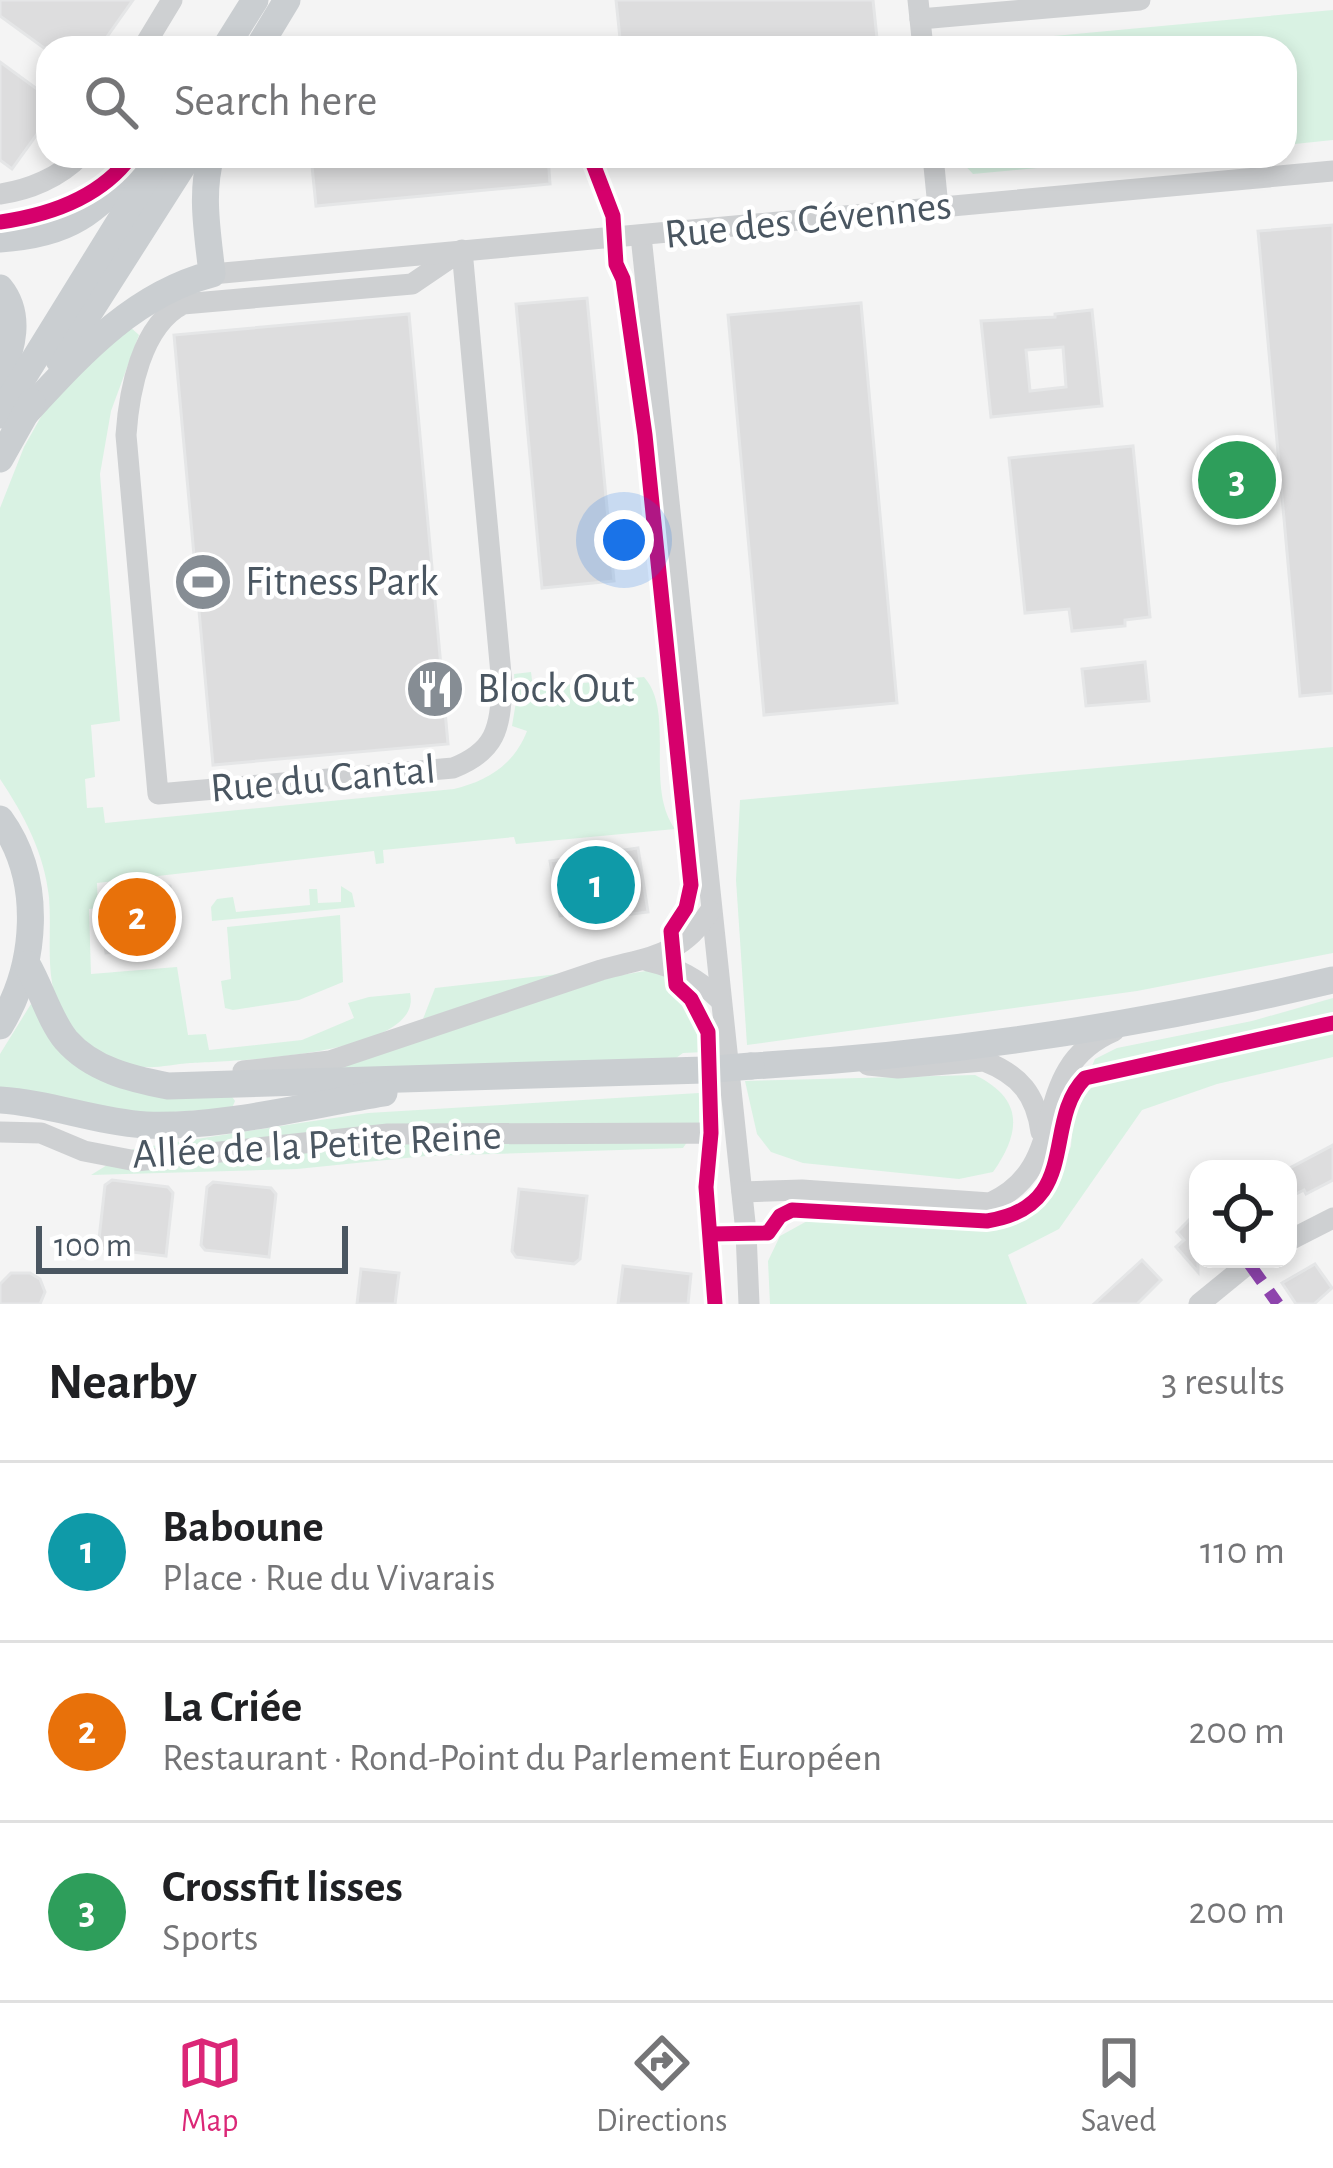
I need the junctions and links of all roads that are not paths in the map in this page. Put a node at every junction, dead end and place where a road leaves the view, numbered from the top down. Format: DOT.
graph roads {
  1 [pos="172,0"];
  2 [pos="255,0"];
  3 [pos="287,0"];
  4 [pos="1140,0"];
  5 [pos="971,7"];
  6 [pos="919,10"];
  7 [pos="150,36"];
  8 [pos="232,36"];
  9 [pos="265,36"];
  10 [pos="67,168"];
  11 [pos="135,168"];
  12 [pos="153,168"];
  13 [pos="181,168"];
  14 [pos="208,168"];
  15 [pos="934,168"];
  16 [pos="1333,171"];
  17 [pos="0,194"];
  18 [pos="938,207"];
  19 [pos="641,236"];
  20 [pos="0,239"];
  21 [pos="463,250"];
  22 [pos="212,274"];
  23 [pos="0,288"];
  24 [pos="0,378"];
  25 [pos="12,415"];
  26 [pos="0,459"];
  27 [pos="0,819"];
  28 [pos="710,911"];
  29 [pos="648,961"];
  30 [pos="27,964"];
  31 [pos="1333,980"];
  32 [pos="720,1000"];
  33 [pos="1163,1016"];
  34 [pos="0,1026"];
  35 [pos="830,1062"];
  36 [pos="465,1079"];
  37 [pos="168,1086"];
  38 [pos="0,1100"];
  39 [pos="0,1132"];
  40 [pos="1042,1138"];
  41 [pos="742,1192"];
  42 [pos="1333,1218"];
  43 [pos="1297,1236"];
  44 [pos="1243,1268"];
  45 [pos="715,1304"];
  46 [pos="749,1304"];
  47 [pos="1199,1304"];
  1 -- 7 [label="street"];
  2 -- 8 [label="main road"];
  3 -- 9 [label="main road"];
  4 -- 5 [label="street"];
  5 -- 6 [label="street"];
  10 -- 17 [label="street"];
  11 -- 20 [label="main road"];
  12 -- 25 [label="main road"];
  13 -- 25 [label="main road"];
  14 -- 22 [label="main road"];
  15 -- 18 [label="street"];
  16 -- 18 [label="street, Rue des Cévennes"];
  18 -- 19 [label="street, Rue des Cévennes"];
  19 -- 21 [label="street, Rue des Cévennes"];
  19 -- 28 [label="street"];
  21 -- 21 [label="street, Rue du Cantal"];
  21 -- 22 [label="street, Rue des Cévennes"];
  22 -- 25 [label="main road"];
  23 -- 24 [label="main road"];
  25 -- 26 [label="main road"];
  27 -- 30 [label="main road"];
  28 -- 29 [label="street"];
  28 -- 32 [label="street"];
  29 -- 32 [label="street"];
  29 -- 37 [label="street"];
  30 -- 34 [label="main road"];
  30 -- 37 [label="main road"];
  31 -- 33 [label="main road"];
  32 -- 41 [label="street"];
  33 -- 35 [label="main road"];
  33 -- 40 [label="street"];
  35 -- 36 [label="main road, bridge"];
  35 -- 40 [label="street"];
  36 -- 37 [label="main road"];
  36 -- 38 [label="main road"];
  39 -- 45 [label="street, Allée de la Petite Reine"];
  40 -- 41 [label="street"];
  41 -- 46 [label="street"];
  42 -- 43 [label="street"];
  44 -- 47 [label="street"];
}
